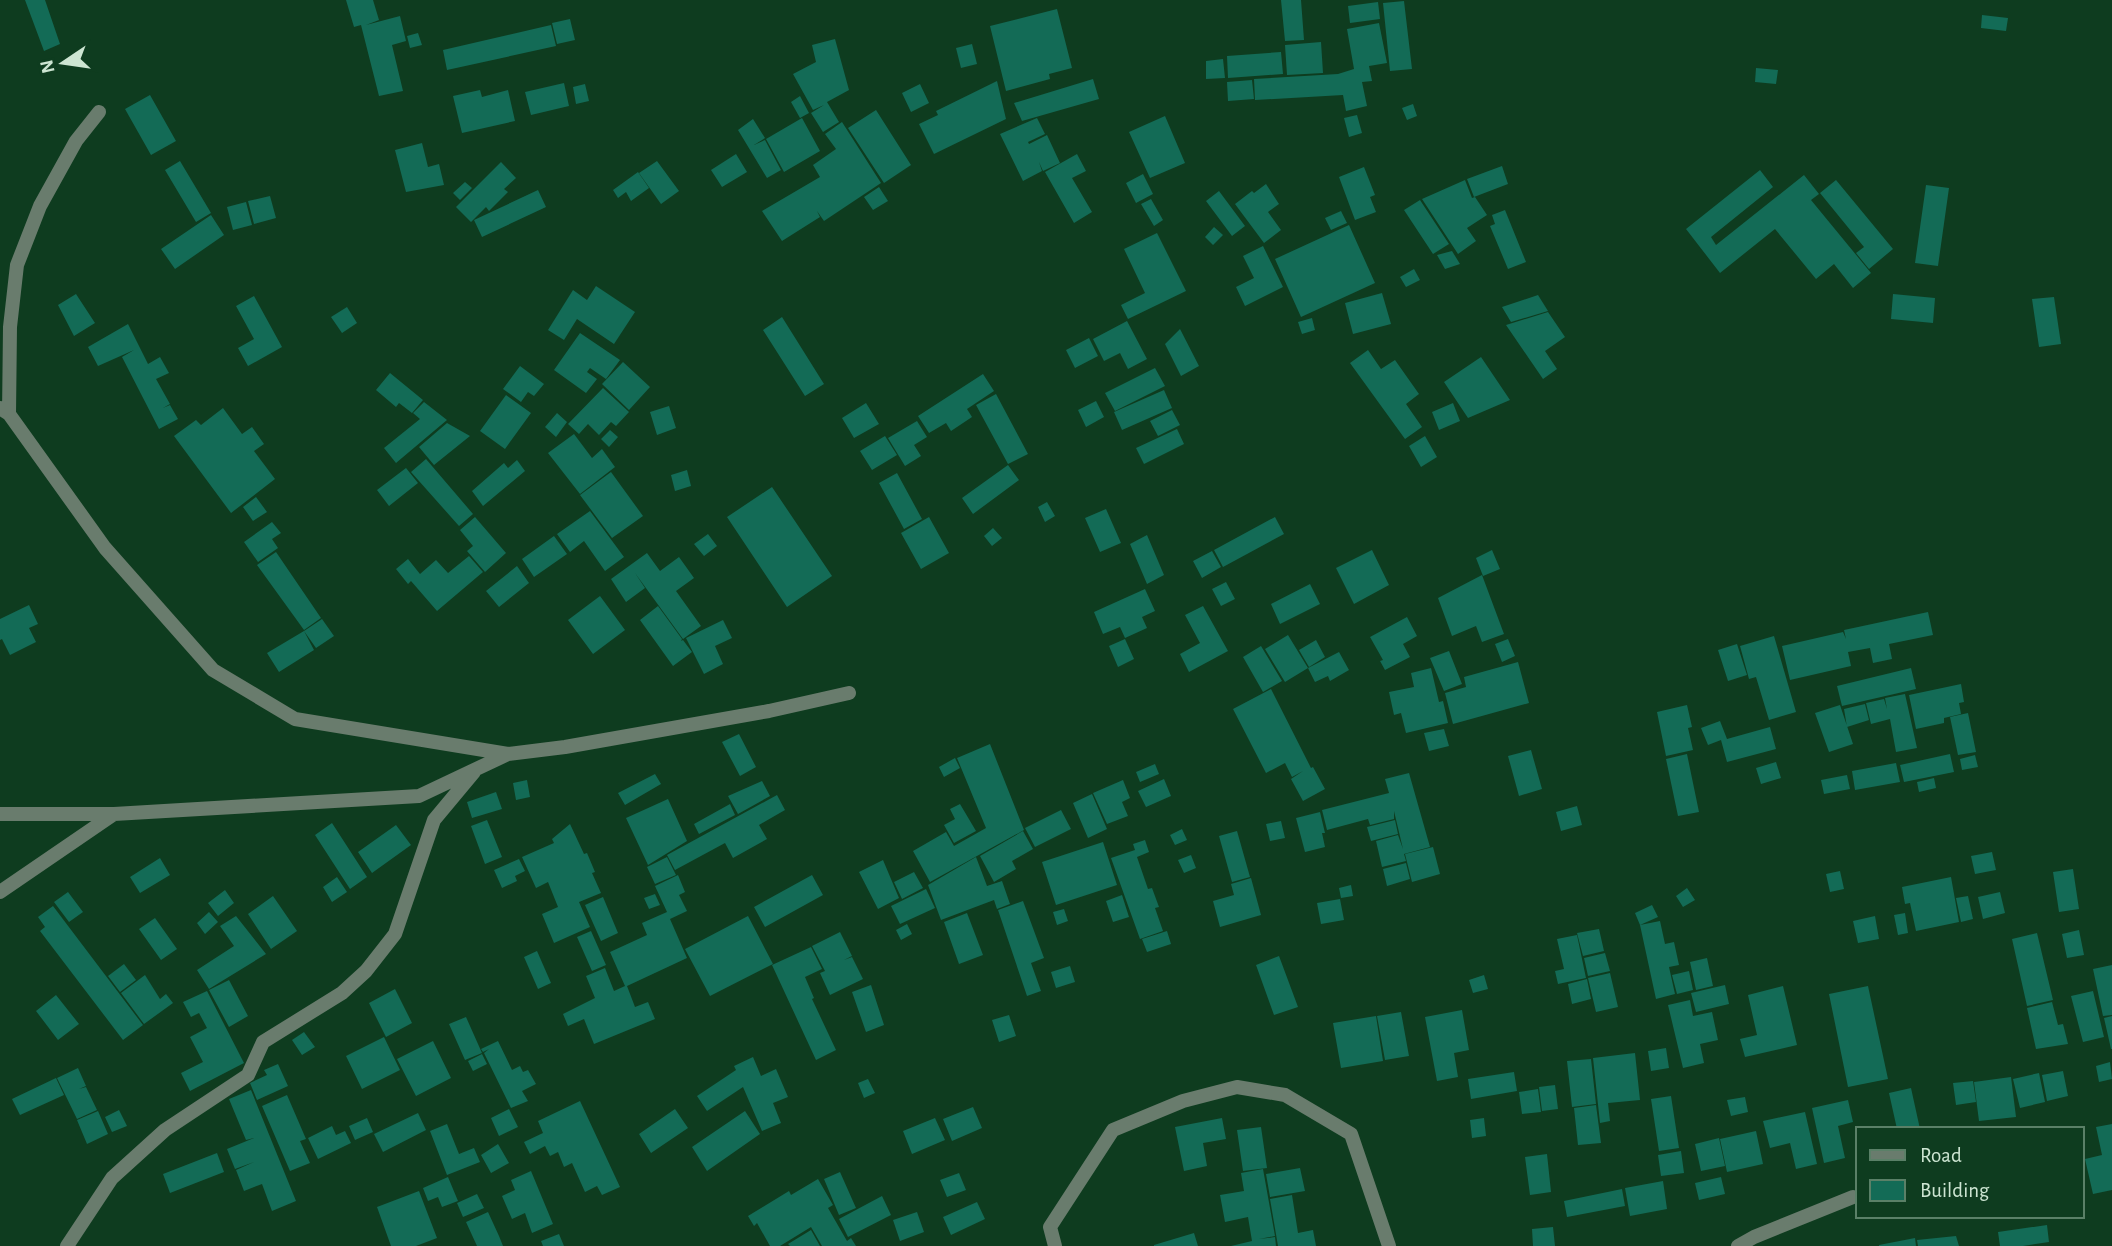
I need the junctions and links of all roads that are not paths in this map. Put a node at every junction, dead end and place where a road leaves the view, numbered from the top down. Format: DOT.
graph roads {
  1 [pos="99,112"];
  2 [pos="5,411"];
  3 [pos="849,693"];
  4 [pos="508,754"];
  5 [pos="474,772"];
  6 [pos="0,814"];
  7 [pos="114,814"];
  8 [pos="0,892"];
  9 [pos="1853,1197"];
  10 [pos="67,1246"];
  11 [pos="1055,1246"];
  12 [pos="1389,1246"];
  13 [pos="1738,1246"];
  1 -- 2 [label="street"];
  2 -- 4 [label="street"];
  3 -- 4 [label="street"];
  4 -- 5 [label="street"];
  5 -- 7 [label="street"];
  5 -- 10 [label="street"];
  6 -- 7 [label="street"];
  7 -- 8 [label="street"];
  9 -- 13 [label="street"];
  11 -- 12 [label="street"];
}
